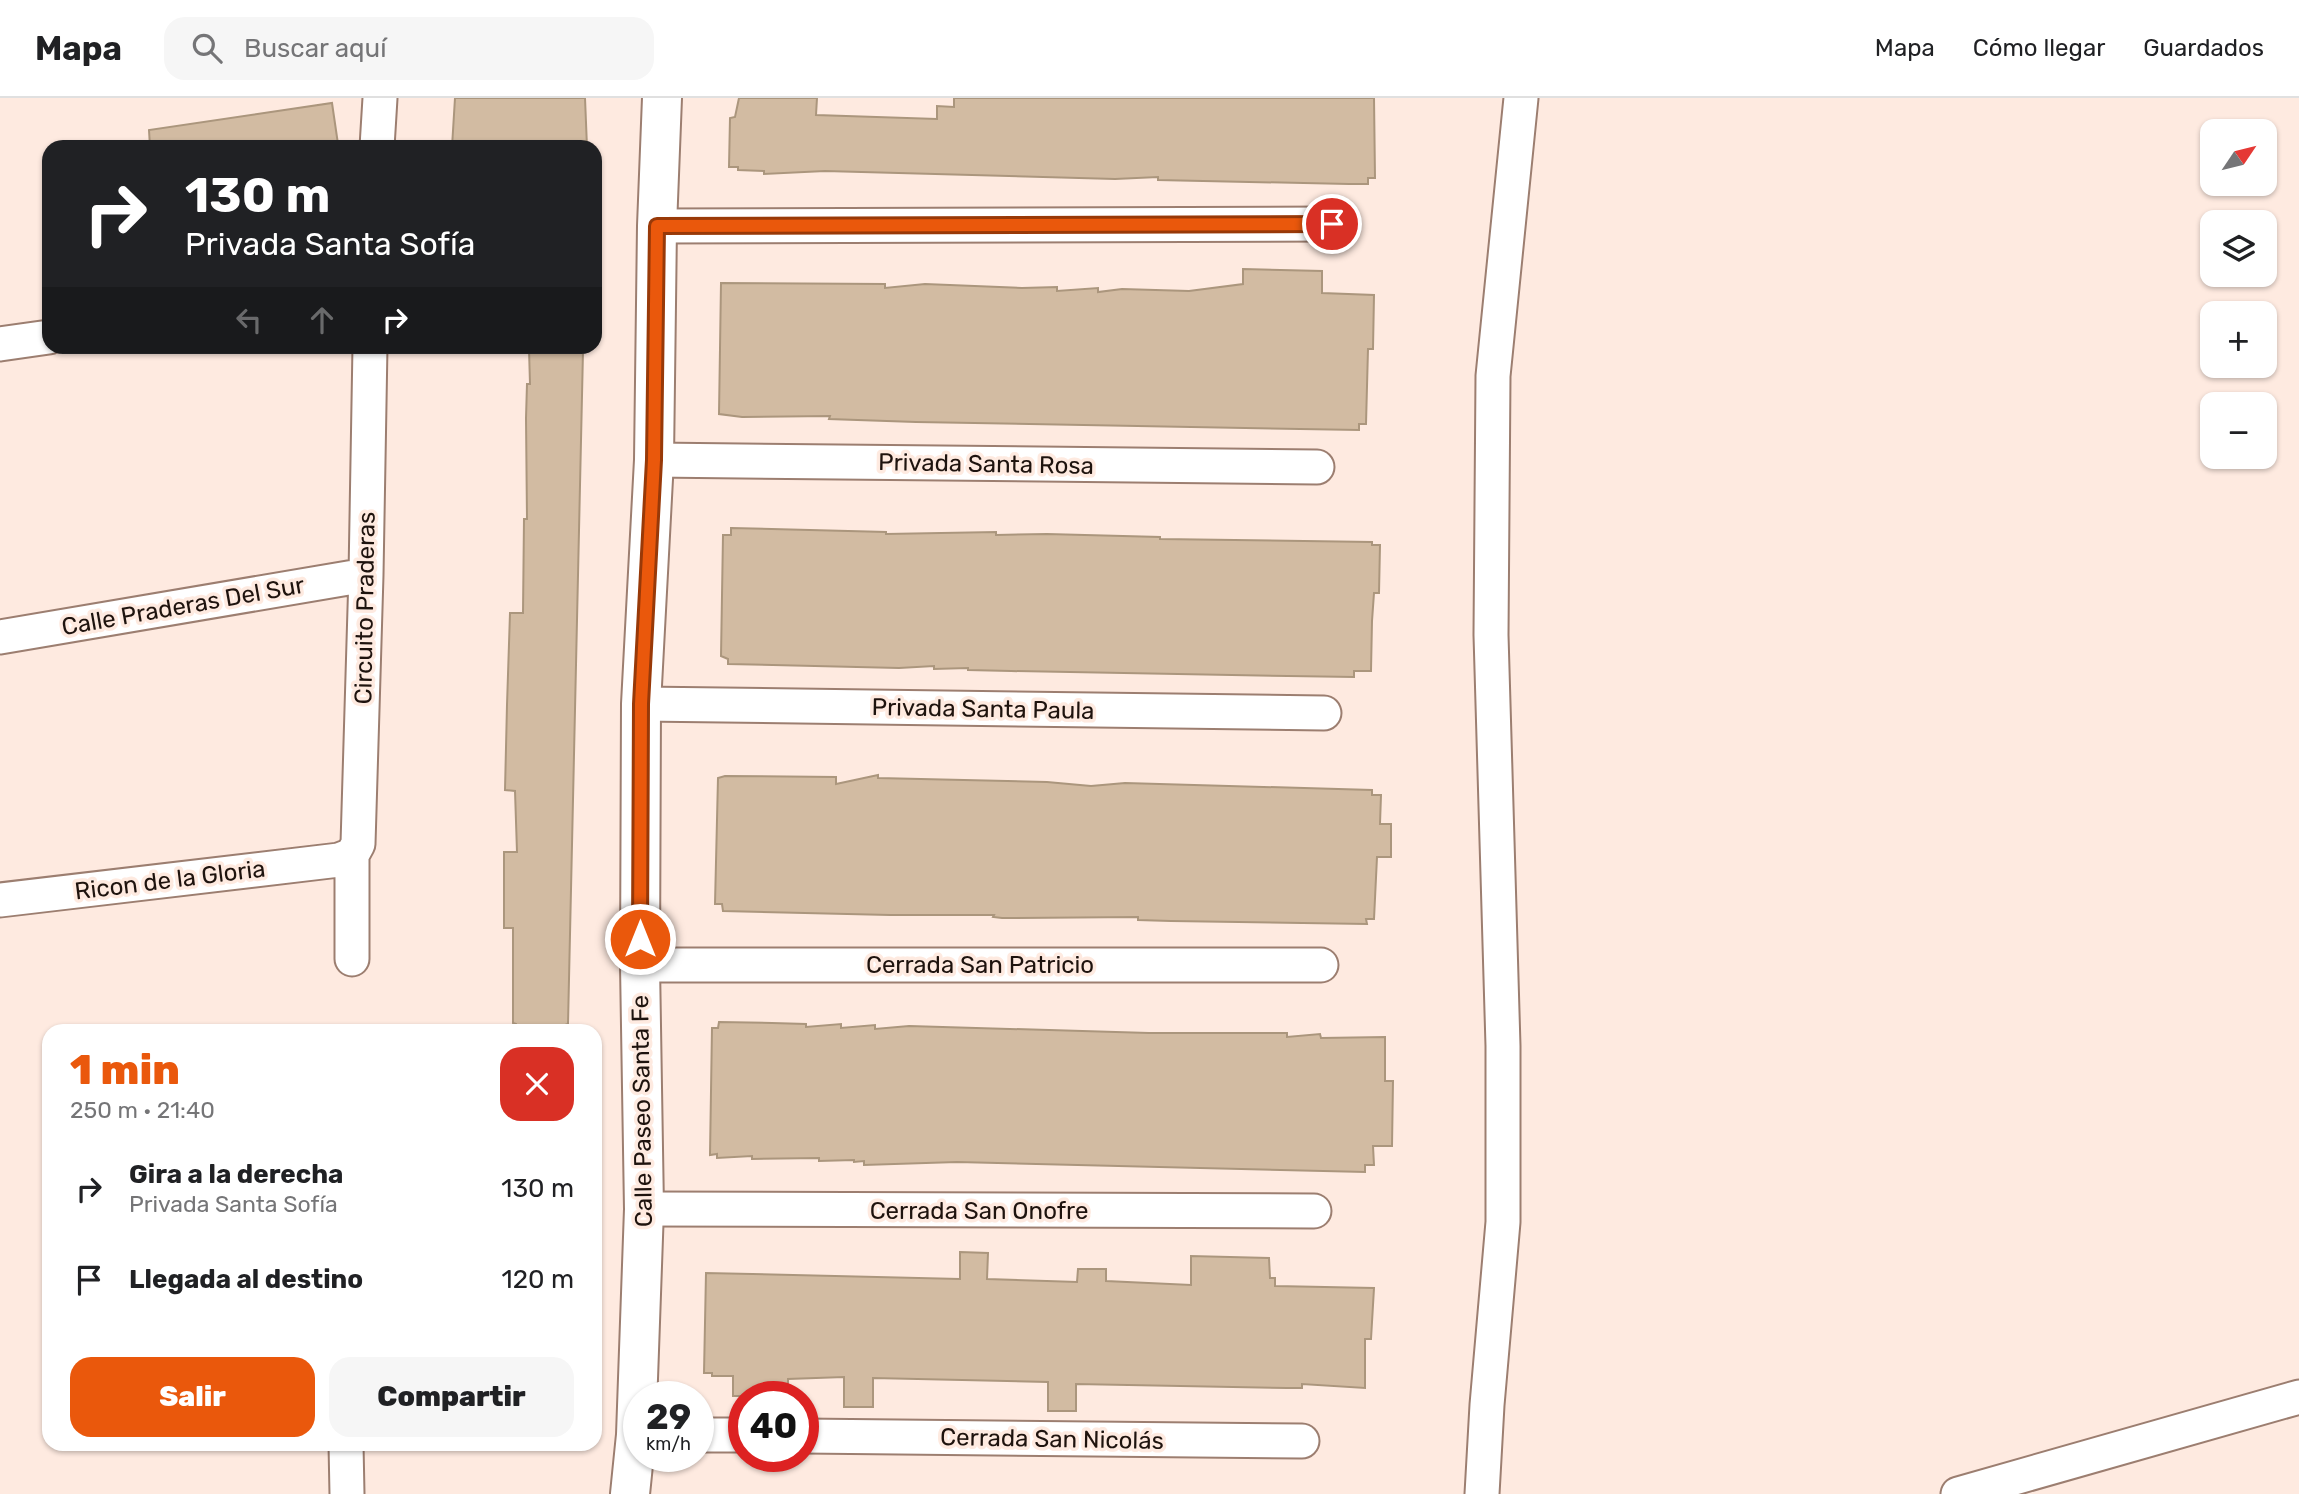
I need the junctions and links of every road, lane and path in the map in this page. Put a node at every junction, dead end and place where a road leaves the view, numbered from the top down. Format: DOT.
graph roads {
  1 [pos="380,98"];
  2 [pos="662,98"];
  3 [pos="1521,98"];
  4 [pos="377,140"];
  5 [pos="1332,224"];
  6 [pos="657,226"];
  7 [pos="42,338"];
  8 [pos="0,344"];
  9 [pos="370,354"];
  10 [pos="654,460"];
  11 [pos="1317,467"];
  12 [pos="366,575"];
  13 [pos="0,637"];
  14 [pos="641,704"];
  15 [pos="1324,713"];
  16 [pos="346,858"];
  17 [pos="0,900"];
  18 [pos="352,959"];
  19 [pos="640,965"];
  20 [pos="1321,965"];
  21 [pos="644,1209"];
  22 [pos="1314,1211"];
  23 [pos="639,1381"];
  24 [pos="2299,1397"];
  25 [pos="819,1436"];
  26 [pos="1302,1441"];
  27 [pos="346,1451"];
  28 [pos="633,1472"];
  29 [pos="347,1494"];
  30 [pos="630,1494"];
  31 [pos="1482,1494"];
  32 [pos="1958,1494"];
  1 -- 4 [label="street"];
  2 -- 6 [label="street, Calle Paseo Santa Fe"];
  3 -- 31 [label="street"];
  5 -- 6 [label="street"];
  6 -- 10 [label="street, Calle Paseo Santa Fe"];
  7 -- 8 [label="street"];
  9 -- 12 [label="street, Circuito Praderas"];
  10 -- 11 [label="street, Privada Santa Rosa"];
  10 -- 14 [label="street, Calle Paseo Santa Fe"];
  12 -- 13 [label="street, Calle Praderas Del Sur"];
  12 -- 16 [label="street, Circuito Praderas"];
  14 -- 15 [label="street, Privada Santa Paula"];
  14 -- 19 [label="street, Calle Paseo Santa Fe"];
  16 -- 17 [label="street, Ricon de la Gloria"];
  16 -- 18 [label="street, Circuito Praderas"];
  19 -- 20 [label="street, Cerrada San Patricio"];
  19 -- 21 [label="street, Calle Paseo Santa Fe"];
  21 -- 22 [label="street, Cerrada San Onofre"];
  21 -- 23 [label="street, Calle Paseo Santa Fe"];
  24 -- 32 [label="street"];
  25 -- 26 [label="street, Cerrada San Nicolás"];
  27 -- 29 [label="street"];
  28 -- 30 [label="street, Calle Paseo Santa Fe"];
}
